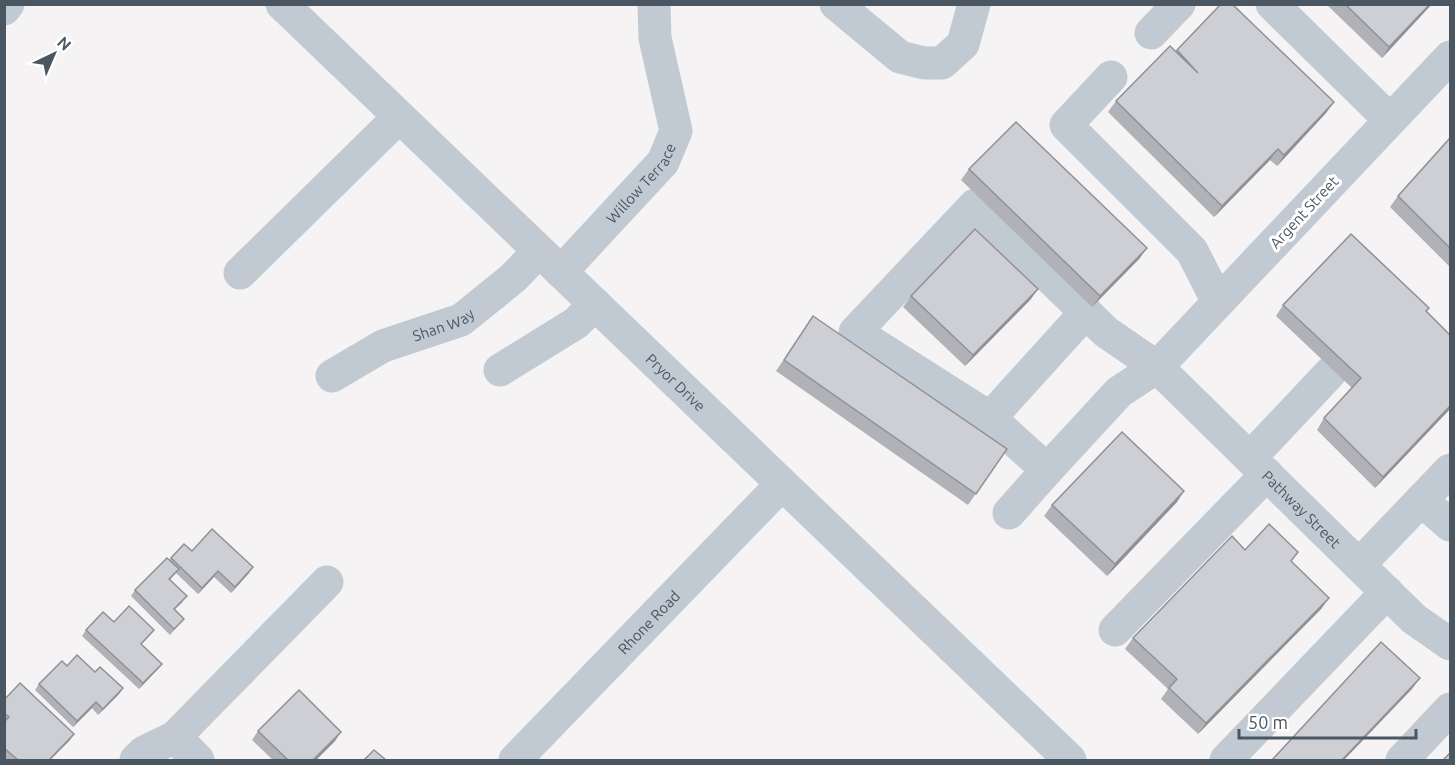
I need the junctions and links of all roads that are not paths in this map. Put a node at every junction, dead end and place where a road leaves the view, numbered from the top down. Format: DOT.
graph roads {
  1 [pos="8,4"];
  2 [pos="282,4"];
  3 [pos="654,4"];
  4 [pos="836,4"];
  5 [pos="974,4"];
  6 [pos="1179,4"];
  7 [pos="1272,4"];
  8 [pos="4,9"];
  9 [pos="1151,33"];
  10 [pos="1450,57"];
  11 [pos="1111,77"];
  12 [pos="399,117"];
  13 [pos="1390,120"];
  14 [pos="550,261"];
  15 [pos="240,273"];
  16 [pos="1218,302"];
  17 [pos="595,304"];
  18 [pos="1086,312"];
  19 [pos="1157,367"];
  20 [pos="500,370"];
  21 [pos="1330,373"];
  22 [pos="332,376"];
  23 [pos="990,418"];
  24 [pos="1258,466"];
  25 [pos="1047,470"];
  26 [pos="1450,470"];
  27 [pos="782,484"];
  28 [pos="1421,500"];
  29 [pos="1009,513"];
  30 [pos="1450,525"];
  31 [pos="1359,565"];
  32 [pos="327,582"];
  33 [pos="1387,592"];
  34 [pos="1115,630"];
  35 [pos="1450,644"];
  36 [pos="1450,708"];
  37 [pos="175,737"];
  38 [pos="136,760"];
  39 [pos="198,760"];
  40 [pos="515,760"];
  41 [pos="1070,760"];
  42 [pos="1226,760"];
  43 [pos="1402,760"];
  1 -- 8 [label="street"];
  2 -- 12 [label="street, Pryor Drive"];
  3 -- 14 [label="street, Willow Terrace"];
  4 -- 5 [label="street"];
  6 -- 9 [label="street"];
  7 -- 13 [label="street"];
  10 -- 13 [label="street, Argent Street"];
  11 -- 16 [label="street"];
  12 -- 14 [label="street, Pryor Drive"];
  12 -- 15 [label="street"];
  13 -- 16 [label="street, Argent Street"];
  14 -- 17 [label="street, Pryor Drive"];
  14 -- 22 [label="street, Shan Way"];
  16 -- 19 [label="street, Argent Street"];
  17 -- 20 [label="street"];
  17 -- 27 [label="street, Pryor Drive"];
  18 -- 19 [label="street, Pathway Street"];
  18 -- 23 [label="street"];
  18 -- 23 [label="street, Pathway Street"];
  19 -- 24 [label="street, Pathway Street"];
  19 -- 25 [label="street, Argent Street"];
  21 -- 24 [label="street"];
  23 -- 25 [label="street"];
  24 -- 31 [label="street, Pathway Street"];
  24 -- 34 [label="street"];
  25 -- 29 [label="street, Argent Street"];
  26 -- 28 [label="street"];
  27 -- 40 [label="street, Rhone Road"];
  27 -- 41 [label="street, Pryor Drive"];
  28 -- 30 [label="street"];
  28 -- 31 [label="street"];
  31 -- 33 [label="street, Pathway Street"];
  32 -- 37 [label="street"];
  33 -- 35 [label="street, Pathway Street"];
  33 -- 42 [label="street"];
  36 -- 43 [label="street"];
  37 -- 38 [label="street"];
  37 -- 39 [label="street"];
}
